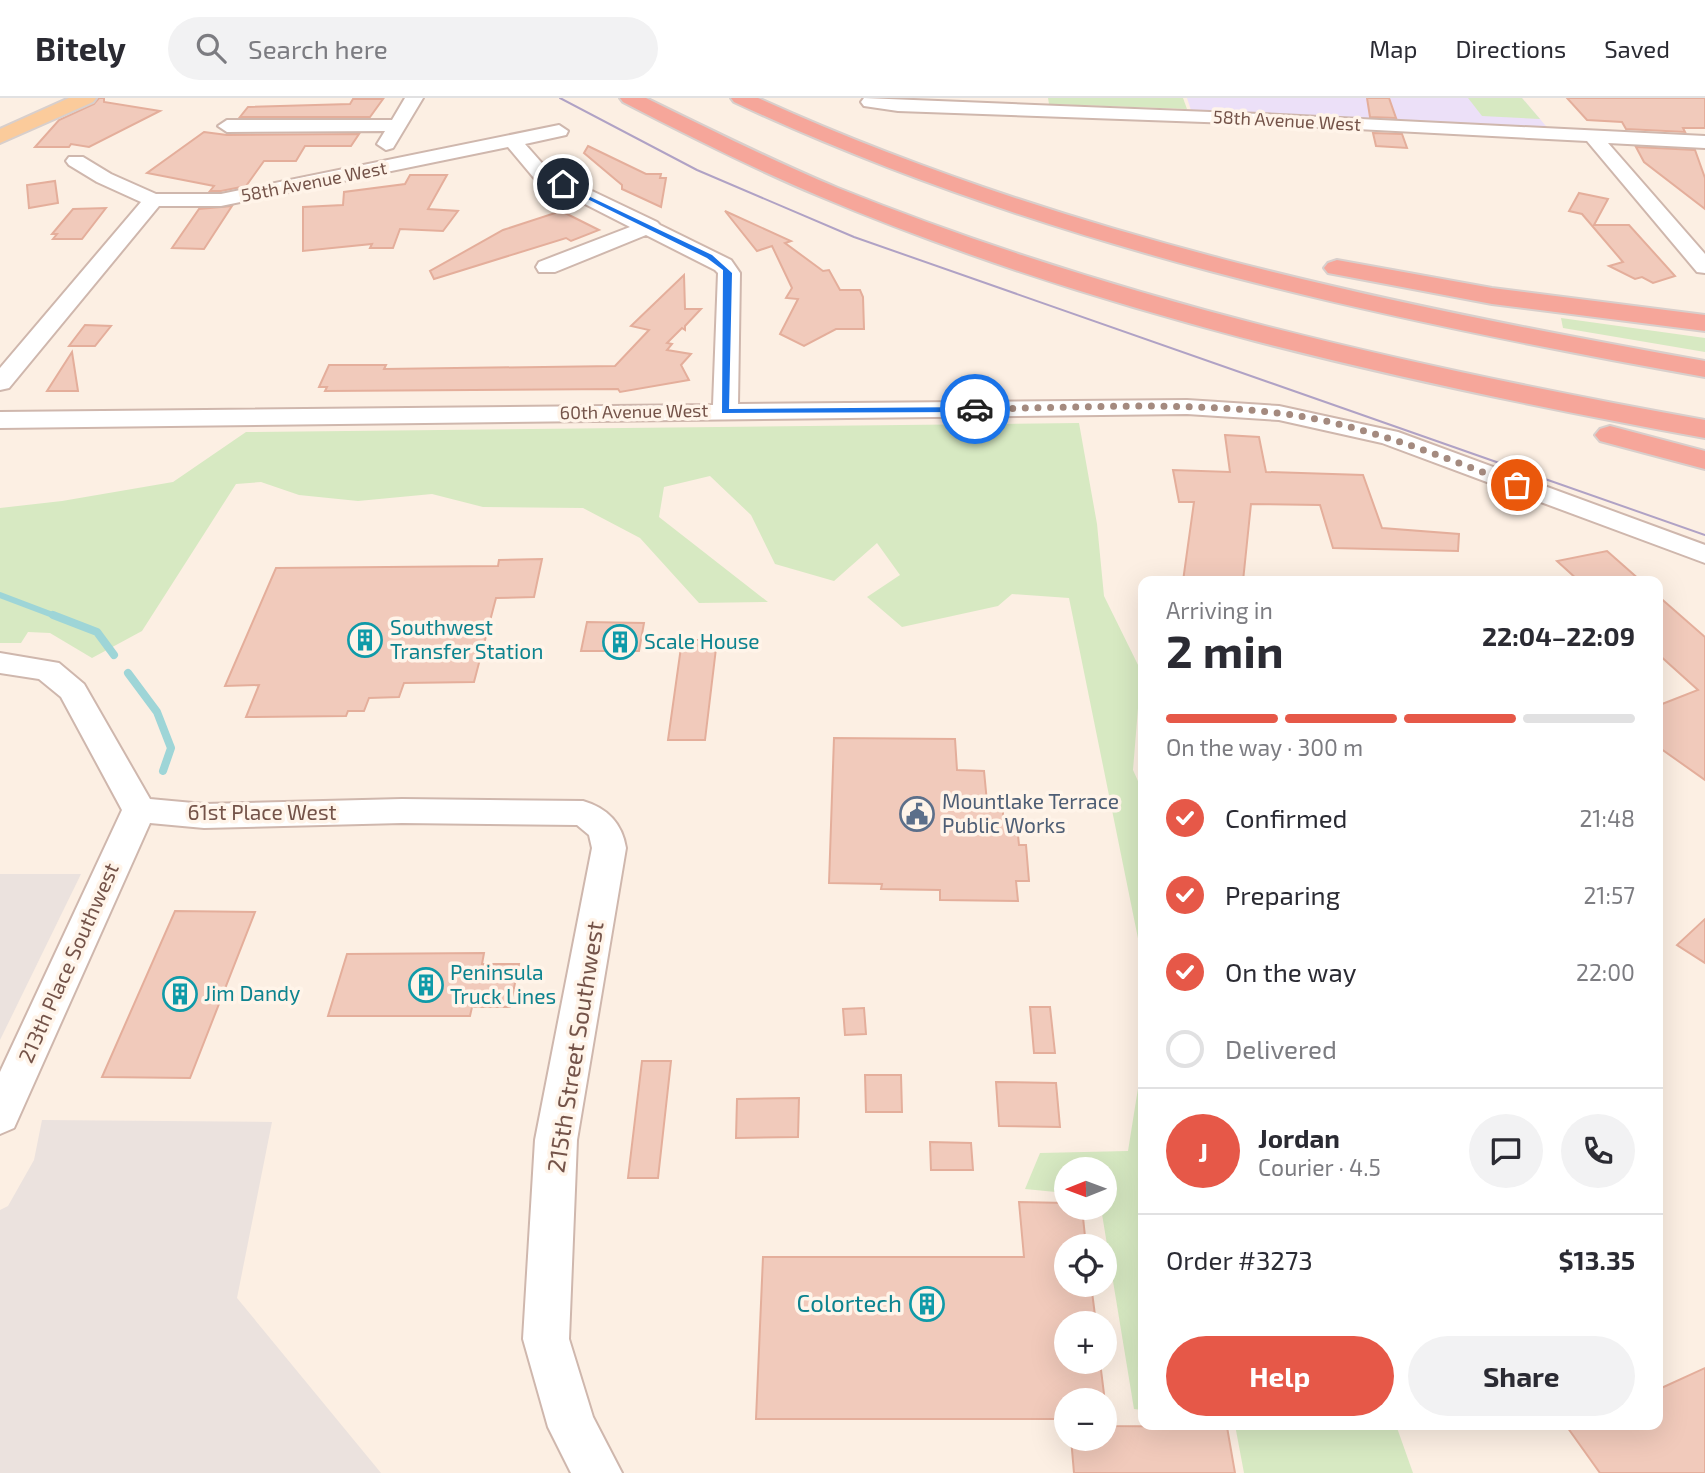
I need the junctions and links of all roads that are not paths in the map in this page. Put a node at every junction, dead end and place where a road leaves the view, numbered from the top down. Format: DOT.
graph roads {
  1 [pos="86,98"];
  2 [pos="414,98"];
  3 [pos="630,98"];
  4 [pos="741,98"];
  5 [pos="762,98"];
  6 [pos="959,98"];
  7 [pos="870,102"];
  8 [pos="985,108"];
  9 [pos="258,119"];
  10 [pos="400,122"];
  11 [pos="227,126"];
  12 [pos="559,131"];
  13 [pos="0,137"];
  14 [pos="1593,137"];
  15 [pos="513,142"];
  16 [pos="1705,142"];
  17 [pos="76,161"];
  18 [pos="370,172"];
  19 [pos="153,200"];
  20 [pos="650,226"];
  21 [pos="1273,254"];
  22 [pos="1313,263"];
  23 [pos="547,267"];
  24 [pos="1705,268"];
  25 [pos="1705,323"];
  26 [pos="1237,326"];
  27 [pos="1705,369"];
  28 [pos="0,383"];
  29 [pos="725,411"];
  30 [pos="0,420"];
  31 [pos="1705,429"];
  32 [pos="1705,460"];
  33 [pos="1705,555"];
  34 [pos="0,663"];
  35 [pos="139,810"];
  36 [pos="600,824"];
  37 [pos="0,1116"];
  38 [pos="598,1473"];
  1 -- 13 [label="main road"];
  2 -- 10 [label="street"];
  3 -- 26 [label="highway"];
  4 -- 27 [label="highway"];
  5 -- 21 [label="highway"];
  6 -- 8 [label="street"];
  7 -- 8 [label="street, 58th Avenue West"];
  8 -- 14 [label="street, 58th Avenue West"];
  9 -- 10 [label="street"];
  10 -- 11 [label="street"];
  10 -- 18 [label="street"];
  12 -- 15 [label="street, 58th Avenue West"];
  14 -- 16 [label="street, 58th Avenue West"];
  14 -- 24 [label="street"];
  15 -- 18 [label="street, 58th Avenue West"];
  15 -- 20 [label="street"];
  17 -- 19 [label="street, 58th Avenue West"];
  18 -- 19 [label="street, 58th Avenue West"];
  19 -- 28 [label="street"];
  20 -- 23 [label="street"];
  20 -- 29 [label="street"];
  22 -- 25 [label="highway"];
  26 -- 31 [label="highway"];
  26 -- 32 [label="highway"];
  29 -- 30 [label="street, 60th Avenue West"];
  29 -- 33 [label="street, 60th Avenue West"];
  34 -- 35 [label="street"];
  35 -- 36 [label="street, 61st Place West"];
  35 -- 37 [label="street, 213th Place Southwest"];
  36 -- 38 [label="street, 215th Street Southwest"];
}
